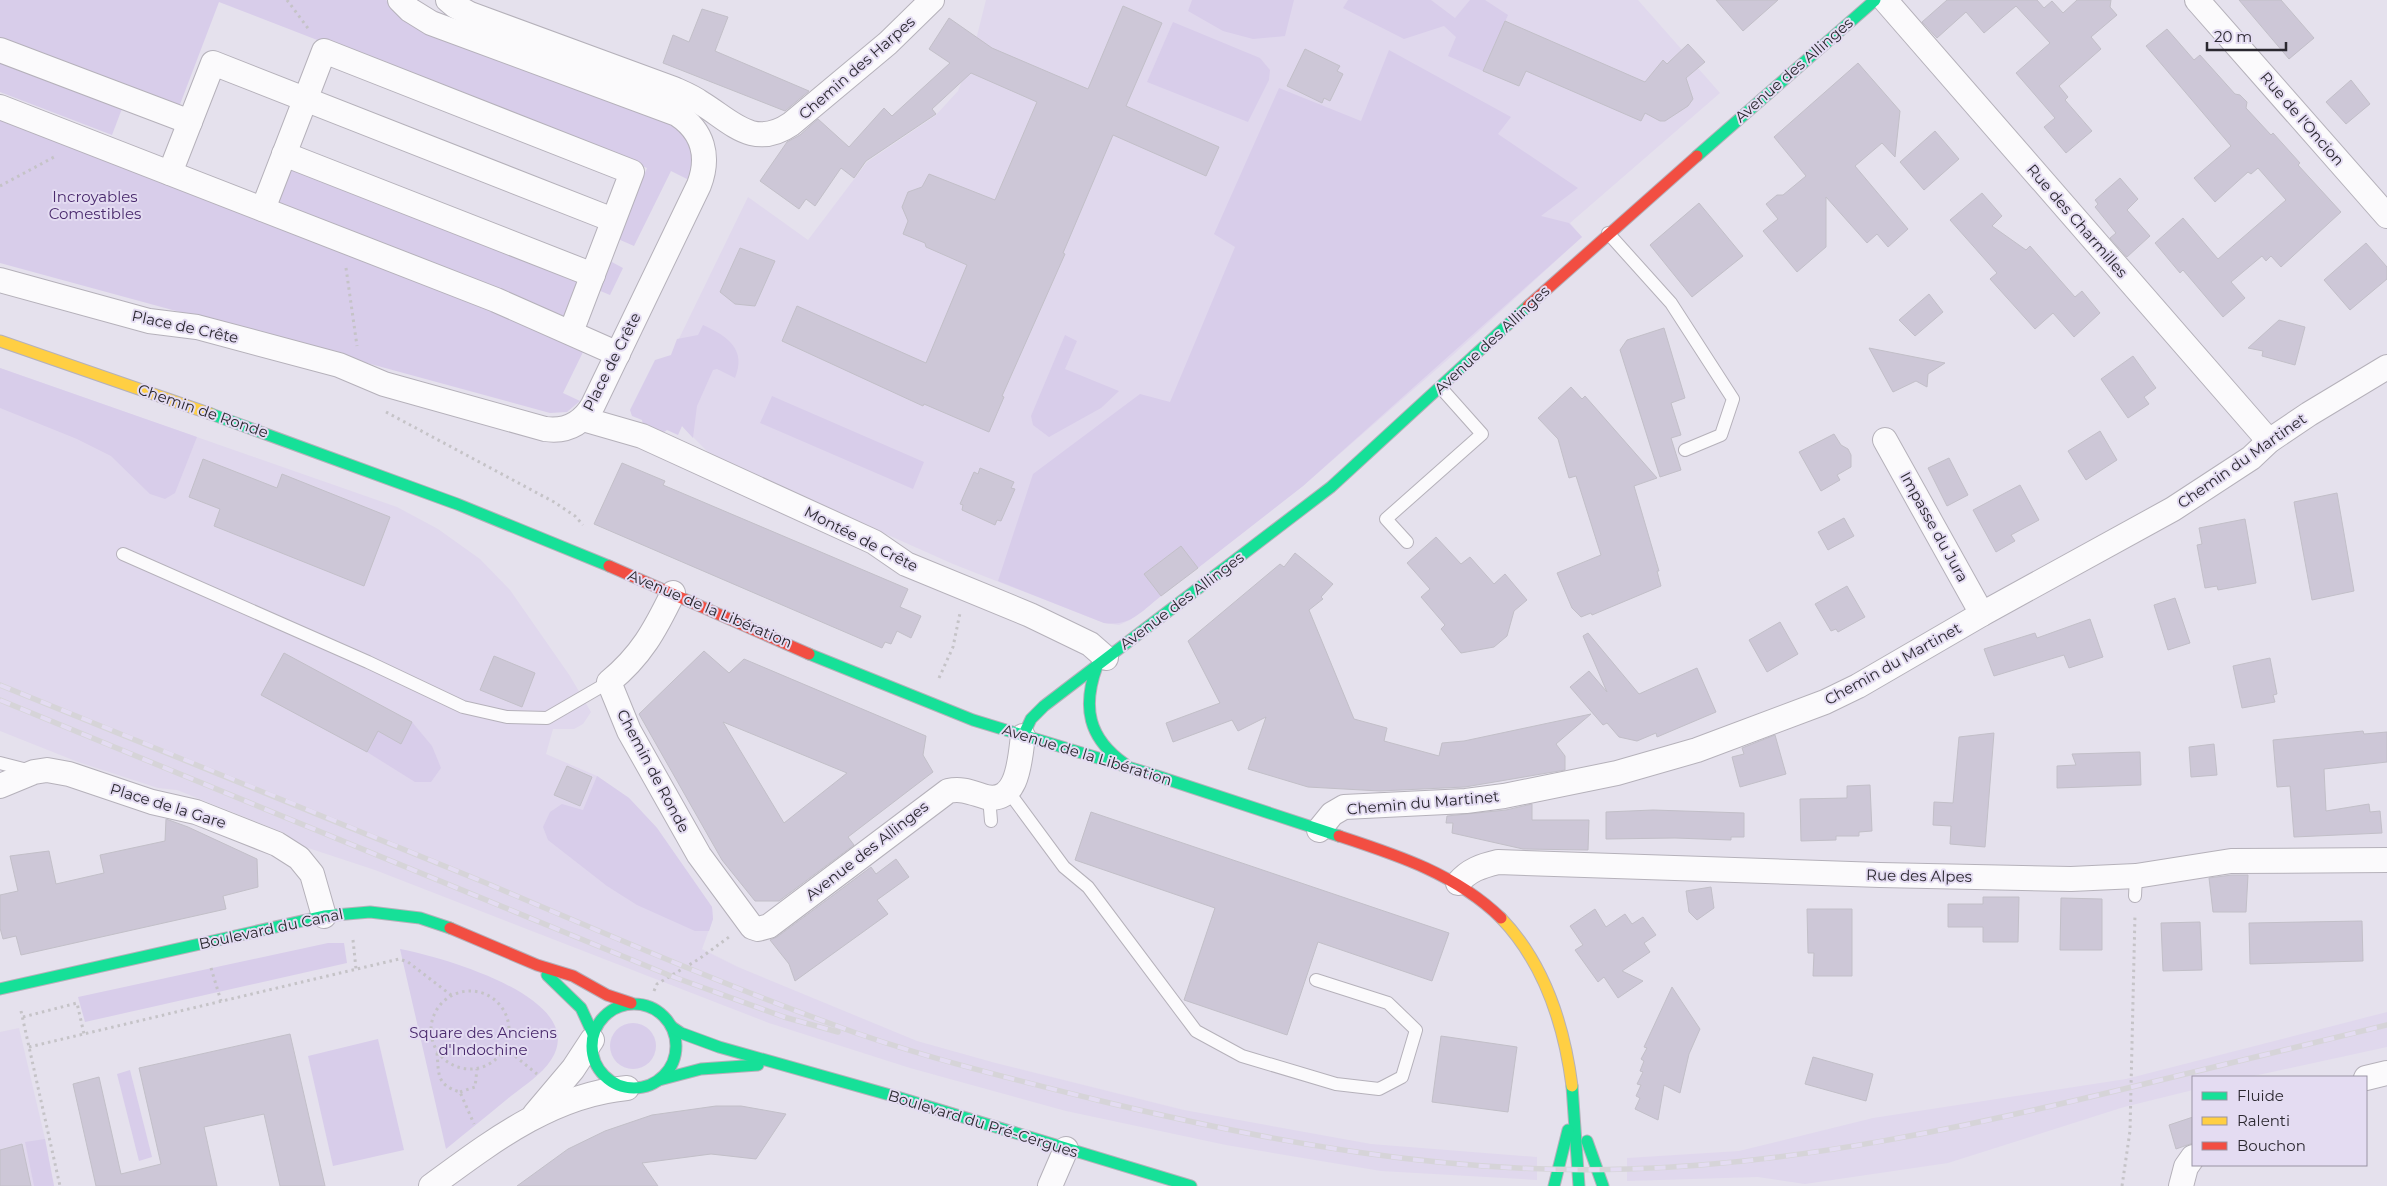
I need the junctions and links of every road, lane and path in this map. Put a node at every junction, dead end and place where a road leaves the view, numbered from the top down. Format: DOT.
graph roads {
  1 [pos="287,0"];
  2 [pos="400,0"];
  3 [pos="448,0"];
  4 [pos="932,0"];
  5 [pos="1875,0"];
  6 [pos="1885,0"];
  7 [pos="2197,0"];
  8 [pos="0,50"];
  9 [pos="324,52"];
  10 [pos="306,100"];
  11 [pos="0,107"];
  12 [pos="190,122"];
  13 [pos="85,140"];
  14 [pos="284,154"];
  15 [pos="170,173"];
  16 [pos="0,186"];
  17 [pos="263,209"];
  18 [pos="2387,216"];
  19 [pos="613,220"];
  20 [pos="1608,233"];
  21 [pos="342,240"];
  22 [pos="593,275"];
  23 [pos="0,280"];
  24 [pos="571,332"];
  25 [pos="0,341"];
  26 [pos="358,352"];
  27 [pos="618,354"];
  28 [pos="2387,367"];
  29 [pos="1441,388"];
  30 [pos="392,416"];
  31 [pos="582,419"];
  32 [pos="1885,440"];
  33 [pos="2269,441"];
  34 [pos="1685,450"];
  35 [pos="406,484"];
  36 [pos="1407,542"];
  37 [pos="576,551"];
  38 [pos="123,554"];
  39 [pos="964,588"];
  40 [pos="673,593"];
  41 [pos="1982,614"];
  42 [pos="1102,662"];
  43 [pos="609,682"];
  44 [pos="927,703"];
  45 [pos="1024,736"];
  46 [pos="0,763"];
  47 [pos="1135,769"];
  48 [pos="34,772"];
  49 [pos="0,786"];
  50 [pos="998,794"];
  51 [pos="991,821"];
  52 [pos="1319,830"];
  53 [pos="2387,860"];
  54 [pos="1458,883"];
  55 [pos="2136,886"];
  56 [pos="324,916"];
  57 [pos="748,923"];
  58 [pos="353,940"];
  59 [pos="537,965"];
  60 [pos="211,968"];
  61 [pos="356,969"];
  62 [pos="1316,980"];
  63 [pos="0,989"];
  64 [pos="451,995"];
  65 [pos="221,1001"];
  66 [pos="631,1003"];
  67 [pos="649,1006"];
  68 [pos="672,1027"];
  69 [pos="84,1034"];
  70 [pos="592,1037"];
  71 [pos="30,1047"];
  72 [pos="504,1048"];
  73 [pos="437,1053"];
  74 [pos="774,1064"];
  75 [pos="477,1068"];
  76 [pos="2387,1073"];
  77 [pos="538,1075"];
  78 [pos="2367,1078"];
  79 [pos="659,1080"];
  80 [pos="627,1088"];
  81 [pos="460,1092"];
  82 [pos="1575,1099"];
  83 [pos="533,1116"];
  84 [pos="484,1147"];
  85 [pos="1066,1149"];
  86 [pos="2192,1158"];
  87 [pos="60,1186"];
  88 [pos="431,1186"];
  89 [pos="1050,1186"];
  90 [pos="1191,1186"];
  91 [pos="1554,1186"];
  92 [pos="1579,1186"];
  93 [pos="1602,1186"];
  94 [pos="2122,1186"];
  95 [pos="2181,1186"];
  1 -- 9 [label="path"];
  2 -- 27 [label="street, Place de Crête"];
  3 -- 4 [label="street, Chemin des Harpes"];
  5 -- 20 [label="main road, Avenue des Allinges"];
  6 -- 33 [label="street, Rue des Charmilles"];
  7 -- 18 [label="street, Rue de l'Oncion"];
  8 -- 12 [label="street"];
  9 -- 10 [label="street"];
  9 -- 19 [label="street"];
  10 -- 12 [label="street"];
  10 -- 14 [label="street"];
  10 -- 19 [label="street"];
  11 -- 13 [label="street"];
  12 -- 15 [label="street"];
  13 -- 15 [label="street"];
  13 -- 16 [label="path"];
  14 -- 17 [label="street"];
  14 -- 22 [label="street"];
  15 -- 17 [label="street"];
  17 -- 21 [label="street"];
  19 -- 22 [label="street"];
  20 -- 29 [label="main road, Avenue des Allinges"];
  20 -- 34 [label="lane"];
  21 -- 24 [label="street"];
  21 -- 26 [label="path"];
  22 -- 24 [label="street"];
  23 -- 31 [label="street, Place de Crête"];
  24 -- 27 [label="street"];
  25 -- 35 [label="main road, Chemin de Ronde"];
  27 -- 31 [label="street, Place de Crête"];
  28 -- 33 [label="street, Chemin du Martinet"];
  29 -- 36 [label="lane"];
  29 -- 42 [label="main road, Avenue des Allinges"];
  30 -- 37 [label="path"];
  31 -- 39 [label="street, Montée de Crête"];
  32 -- 41 [label="street, Impasse du Jura"];
  33 -- 41 [label="street, Chemin du Martinet"];
  35 -- 37 [label="main road, Avenue de la Libération"];
  37 -- 40 [label="main road, Avenue de la Libération"];
  38 -- 43 [label="lane"];
  39 -- 42 [label="street, Montée de Crête"];
  39 -- 44 [label="path"];
  40 -- 43 [label="street"];
  40 -- 44 [label="main road, Avenue de la Libération"];
  41 -- 52 [label="street, Chemin du Martinet"];
  42 -- 45 [label="main road, Avenue des Allinges"];
  42 -- 47 [label="main road"];
  43 -- 57 [label="street, Chemin de Ronde"];
  44 -- 45 [label="main road, Avenue de la Libération"];
  45 -- 47 [label="main road, Avenue de la Libération"];
  45 -- 50 [label="street, Avenue des Allinges"];
  46 -- 48 [label="lane"];
  47 -- 52 [label="main road, Avenue de la Libération"];
  48 -- 49 [label="street, Place de la Gare"];
  48 -- 56 [label="street, Place de la Gare"];
  50 -- 51 [label="lane"];
  50 -- 57 [label="street, Avenue des Allinges"];
  50 -- 62 [label="lane"];
  52 -- 54 [label="main road, Avenue de la Libération"];
  53 -- 55 [label="street, Rue des Alpes"];
  54 -- 55 [label="street, Rue des Alpes"];
  54 -- 82 [label="main road, Avenue de la Libération"];
  55 -- 94 [label="path"];
  56 -- 59 [label="main road, Boulevard du Canal"];
  56 -- 63 [label="main road, Boulevard du Canal"];
  57 -- 67 [label="path"];
  58 -- 61 [label="path"];
  59 -- 66 [label="main road, Boulevard du Canal"];
  59 -- 70 [label="main road, Boulevard du Canal"];
  60 -- 65 [label="path"];
  61 -- 64 [label="path"];
  61 -- 65 [label="path"];
  64 -- 72 [label="path"];
  64 -- 73 [label="path"];
  65 -- 69 [label="path"];
  66 -- 67 [label="main road"];
  66 -- 70 [label="main road"];
  67 -- 68 [label="main road"];
  68 -- 74 [label="main road, Boulevard du Pré-Cergues"];
  68 -- 79 [label="main road"];
  69 -- 71 [label="path"];
  69 -- 71 [label="path"];
  70 -- 80 [label="main road"];
  70 -- 83 [label="street"];
  71 -- 87 [label="path"];
  72 -- 75 [label="path"];
  72 -- 77 [label="path"];
  73 -- 75 [label="path"];
  73 -- 81 [label="path"];
  74 -- 79 [label="main road, Boulevard du Pré-Cergues"];
  74 -- 85 [label="main road, Boulevard du Pré-Cergues"];
  75 -- 81 [label="path"];
  76 -- 78 [label="street"];
  79 -- 80 [label="main road"];
  80 -- 83 [label="street"];
  81 -- 84 [label="path"];
  82 -- 91 [label="main road"];
  82 -- 92 [label="main road, Avenue de la Libération"];
  82 -- 93 [label="main road"];
  83 -- 84 [label="street"];
  84 -- 88 [label="street"];
  85 -- 89 [label="street"];
  85 -- 90 [label="main road, Boulevard du Pré-Cergues"];
  86 -- 95 [label="street"];
}
